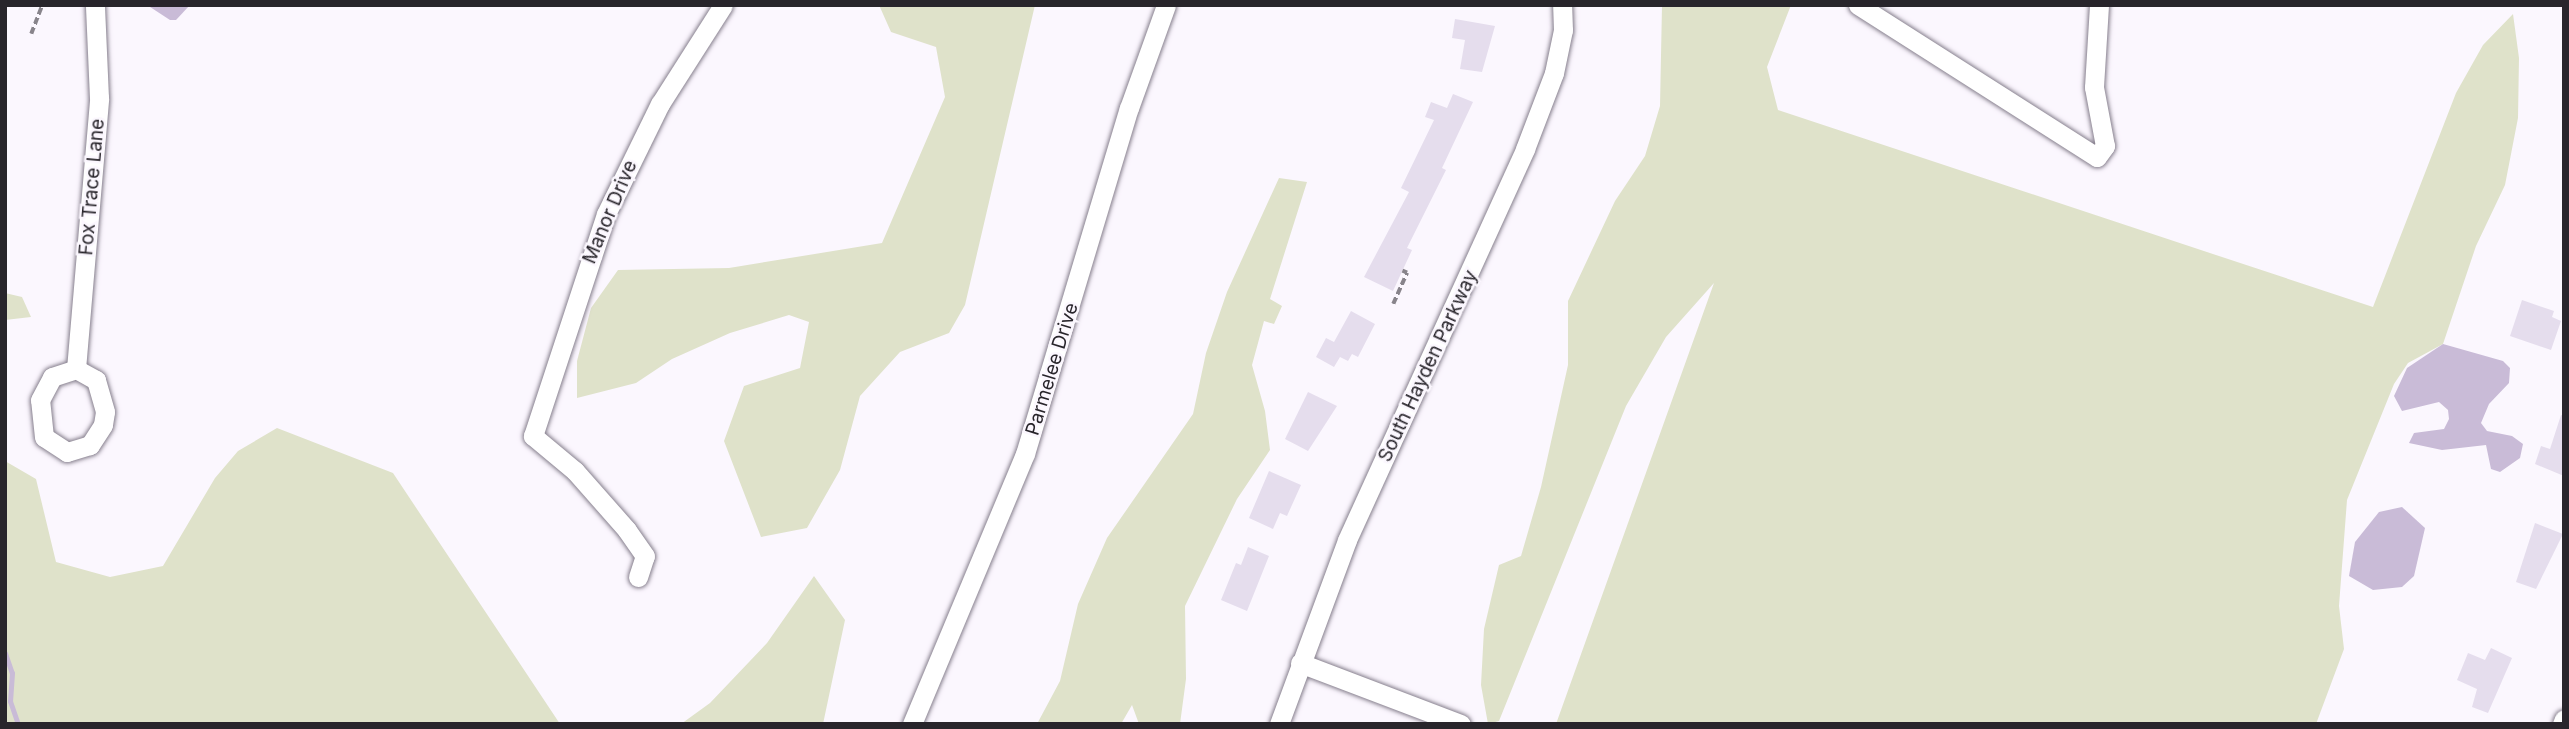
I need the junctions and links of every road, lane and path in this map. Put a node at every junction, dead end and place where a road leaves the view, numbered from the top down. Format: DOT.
graph roads {
  1 [pos="42,5"];
  2 [pos="95,5"];
  3 [pos="723,5"];
  4 [pos="1166,5"];
  5 [pos="1562,5"];
  6 [pos="1858,5"];
  7 [pos="2099,5"];
  8 [pos="31,34"];
  9 [pos="1402,271"];
  10 [pos="1393,304"];
  11 [pos="76,369"];
  12 [pos="638,578"];
  13 [pos="1300,663"];
  14 [pos="912,724"];
  15 [pos="1279,724"];
  16 [pos="1461,724"];
  1 -- 8 [label="path"];
  2 -- 11 [label="street, Fox Trace Lane"];
  3 -- 12 [label="street, Manor Drive"];
  4 -- 14 [label="street, Parmelee Drive"];
  5 -- 13 [label="street, South Hayden Parkway"];
  6 -- 7 [label="street"];
  9 -- 10 [label="path"];
  13 -- 15 [label="street, South Hayden Parkway"];
  13 -- 16 [label="street"];
}
